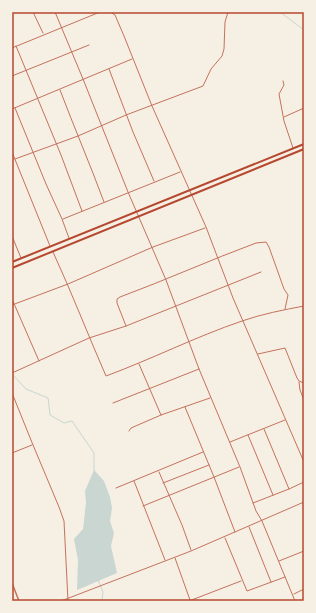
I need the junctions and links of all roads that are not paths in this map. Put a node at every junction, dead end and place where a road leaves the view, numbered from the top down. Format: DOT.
graph roads {
  1 [pos="33,12"];
  2 [pos="55,12"];
  3 [pos="100,12"];
  4 [pos="110,12"];
  5 [pos="228,12"];
  6 [pos="62,27"];
  7 [pos="43,34"];
  8 [pos="90,45"];
  9 [pos="16,46"];
  10 [pos="12,48"];
  11 [pos="73,53"];
  12 [pos="132,59"];
  13 [pos="109,69"];
  14 [pos="26,71"];
  15 [pos="12,76"];
  16 [pos="83,79"];
  17 [pos="283,81"];
  18 [pos="60,89"];
  19 [pos="37,99"];
  20 [pos="152,106"];
  21 [pos="15,108"];
  22 [pos="304,108"];
  23 [pos="12,109"];
  24 [pos="126,115"];
  25 [pos="284,118"];
  26 [pos="102,125"];
  27 [pos="78,136"];
  28 [pos="56,144"];
  29 [pos="304,144"];
  30 [pos="293,148"];
  31 [pos="304,149"];
  32 [pos="12,152"];
  33 [pos="34,152"];
  34 [pos="15,159"];
  35 [pos="180,171"];
  36 [pos="155,182"];
  37 [pos="188,190"];
  38 [pos="128,192"];
  39 [pos="190,194"];
  40 [pos="104,202"];
  41 [pos="82,211"];
  42 [pos="137,211"];
  43 [pos="139,215"];
  44 [pos="62,219"];
  45 [pos="206,227"];
  46 [pos="12,236"];
  47 [pos="69,239"];
  48 [pos="13,241"];
  49 [pos="50,246"];
  50 [pos="153,247"];
  51 [pos="52,252"];
  52 [pos="218,257"];
  53 [pos="22,258"];
  54 [pos="12,262"];
  55 [pos="12,268"];
  56 [pos="260,272"];
  57 [pos="166,280"];
  58 [pos="68,284"];
  59 [pos="228,285"];
  60 [pos="12,299"];
  61 [pos="14,304"];
  62 [pos="12,305"];
  63 [pos="176,305"];
  64 [pos="304,306"];
  65 [pos="285,309"];
  66 [pos="243,320"];
  67 [pos="126,326"];
  68 [pos="89,338"];
  69 [pos="189,341"];
  70 [pos="257,354"];
  71 [pos="39,361"];
  72 [pos="138,364"];
  73 [pos="199,369"];
  74 [pos="12,373"];
  75 [pos="299,381"];
  76 [pos="304,383"];
  77 [pos="150,389"];
  78 [pos="12,393"];
  79 [pos="211,398"];
  80 [pos="304,400"];
  81 [pos="112,404"];
  82 [pos="185,407"];
  83 [pos="161,415"];
  84 [pos="286,420"];
  85 [pos="264,429"];
  86 [pos="129,431"];
  87 [pos="248,435"];
  88 [pos="230,442"];
  89 [pos="32,445"];
  90 [pos="203,452"];
  91 [pos="12,453"];
  92 [pos="304,462"];
  93 [pos="209,465"];
  94 [pos="240,467"];
  95 [pos="158,472"];
  96 [pos="214,477"];
  97 [pos="134,481"];
  98 [pos="304,482"];
  99 [pos="163,483"];
  100 [pos="116,488"];
  101 [pos="289,489"];
  102 [pos="273,495"];
  103 [pos="168,496"];
  104 [pos="304,502"];
  105 [pos="253,503"];
  106 [pos="143,506"];
  107 [pos="262,521"];
  108 [pos="249,526"];
  109 [pos="235,532"];
  110 [pos="225,537"];
  111 [pos="191,551"];
  112 [pos="304,551"];
  113 [pos="174,557"];
  114 [pos="165,561"];
  115 [pos="279,561"];
  116 [pos="285,577"];
  117 [pos="242,580"];
  118 [pos="271,582"];
  119 [pos="12,583"];
  120 [pos="304,589"];
  121 [pos="292,594"];
  122 [pos="68,598"];
  123 [pos="19,601"];
  124 [pos="61,601"];
  125 [pos="68,601"];
  126 [pos="190,601"];
  127 [pos="295,601"];
  1 -- 7 [label="street"];
  2 -- 6 [label="street"];
  3 -- 6 [label="street"];
  4 -- 12 [label="street"];
  5 -- 20 [label="street"];
  6 -- 7 [label="street"];
  6 -- 11 [label="street"];
  7 -- 9 [label="street"];
  8 -- 11 [label="street"];
  9 -- 10 [label="street"];
  9 -- 14 [label="street"];
  11 -- 14 [label="street"];
  11 -- 16 [label="street"];
  12 -- 13 [label="street"];
  12 -- 20 [label="street"];
  13 -- 16 [label="street"];
  13 -- 24 [label="street"];
  14 -- 15 [label="street"];
  14 -- 19 [label="street"];
  16 -- 18 [label="street"];
  16 -- 26 [label="street"];
  17 -- 25 [label="street"];
  18 -- 19 [label="street"];
  18 -- 27 [label="street"];
  19 -- 21 [label="street"];
  19 -- 28 [label="street"];
  20 -- 24 [label="street"];
  20 -- 35 [label="street"];
  21 -- 23 [label="street"];
  21 -- 33 [label="street"];
  22 -- 25 [label="street"];
  24 -- 26 [label="street"];
  24 -- 36 [label="street"];
  25 -- 30 [label="street"];
  26 -- 27 [label="street"];
  26 -- 38 [label="street"];
  27 -- 28 [label="street"];
  27 -- 40 [label="street"];
  28 -- 33 [label="street"];
  28 -- 41 [label="street"];
  29 -- 30 [label="highway"];
  30 -- 37 [label="highway"];
  31 -- 39 [label="highway"];
  32 -- 34 [label="street"];
  33 -- 34 [label="street"];
  33 -- 44 [label="street"];
  34 -- 49 [label="street"];
  35 -- 36 [label="street"];
  35 -- 37 [label="street"];
  36 -- 38 [label="street"];
  37 -- 39 [label="street"];
  37 -- 42 [label="highway"];
  38 -- 40 [label="street"];
  38 -- 42 [label="street"];
  39 -- 43 [label="highway"];
  39 -- 45 [label="street"];
  40 -- 41 [label="street"];
  41 -- 44 [label="street"];
  42 -- 43 [label="street"];
  42 -- 47 [label="highway"];
  43 -- 50 [label="street"];
  43 -- 51 [label="highway"];
  44 -- 47 [label="street"];
  45 -- 50 [label="street"];
  45 -- 52 [label="street"];
  46 -- 48 [label="street"];
  47 -- 49 [label="highway"];
  48 -- 53 [label="street"];
  49 -- 53 [label="highway"];
  50 -- 57 [label="street"];
  50 -- 58 [label="street"];
  51 -- 55 [label="highway"];
  51 -- 58 [label="street"];
  52 -- 57 [label="street"];
  52 -- 59 [label="street"];
  52 -- 65 [label="street"];
  53 -- 54 [label="highway"];
  56 -- 59 [label="street"];
  57 -- 63 [label="street"];
  57 -- 67 [label="street"];
  58 -- 61 [label="street"];
  58 -- 68 [label="street"];
  59 -- 63 [label="street"];
  59 -- 66 [label="street"];
  60 -- 61 [label="street"];
  61 -- 62 [label="street"];
  61 -- 71 [label="street"];
  63 -- 67 [label="street"];
  63 -- 69 [label="street"];
  64 -- 65 [label="street"];
  65 -- 66 [label="street"];
  66 -- 69 [label="street"];
  66 -- 70 [label="street"];
  67 -- 68 [label="street"];
  68 -- 71 [label="street"];
  68 -- 72 [label="street"];
  69 -- 72 [label="street"];
  69 -- 73 [label="street"];
  70 -- 75 [label="street"];
  70 -- 84 [label="street"];
  71 -- 74 [label="street"];
  72 -- 77 [label="street"];
  73 -- 77 [label="street"];
  73 -- 79 [label="street"];
  75 -- 76 [label="street"];
  75 -- 80 [label="street"];
  77 -- 81 [label="street"];
  77 -- 83 [label="street"];
  78 -- 89 [label="street"];
  79 -- 82 [label="street"];
  79 -- 88 [label="street"];
  82 -- 83 [label="street"];
  82 -- 90 [label="street"];
  83 -- 86 [label="street"];
  84 -- 85 [label="street"];
  84 -- 92 [label="street"];
  85 -- 87 [label="street"];
  85 -- 101 [label="street"];
  87 -- 88 [label="street"];
  87 -- 102 [label="street"];
  88 -- 94 [label="street"];
  89 -- 91 [label="street"];
  89 -- 122 [label="street"];
  90 -- 93 [label="street"];
  90 -- 95 [label="street"];
  93 -- 96 [label="street"];
  93 -- 99 [label="street"];
  94 -- 96 [label="street"];
  94 -- 105 [label="street"];
  95 -- 97 [label="street"];
  95 -- 99 [label="street"];
  96 -- 103 [label="street"];
  96 -- 109 [label="street"];
  97 -- 100 [label="street"];
  97 -- 106 [label="street"];
  98 -- 101 [label="street"];
  99 -- 103 [label="street"];
  101 -- 102 [label="street"];
  102 -- 105 [label="street"];
  103 -- 106 [label="street"];
  103 -- 111 [label="street"];
  104 -- 107 [label="street"];
  105 -- 107 [label="street"];
  106 -- 114 [label="street"];
  107 -- 108 [label="street"];
  107 -- 115 [label="street"];
  108 -- 109 [label="street"];
  108 -- 118 [label="street"];
  109 -- 110 [label="street"];
  110 -- 111 [label="street"];
  110 -- 117 [label="street"];
  111 -- 113 [label="street"];
  112 -- 115 [label="street"];
  113 -- 114 [label="street"];
  113 -- 126 [label="street"];
  114 -- 122 [label="street"];
  115 -- 116 [label="street"];
  116 -- 118 [label="street"];
  116 -- 121 [label="street"];
  117 -- 118 [label="street"];
  117 -- 126 [label="street"];
  119 -- 123 [label="street"];
  120 -- 121 [label="street"];
  121 -- 127 [label="street"];
  122 -- 124 [label="street"];
  122 -- 125 [label="street"];
}
